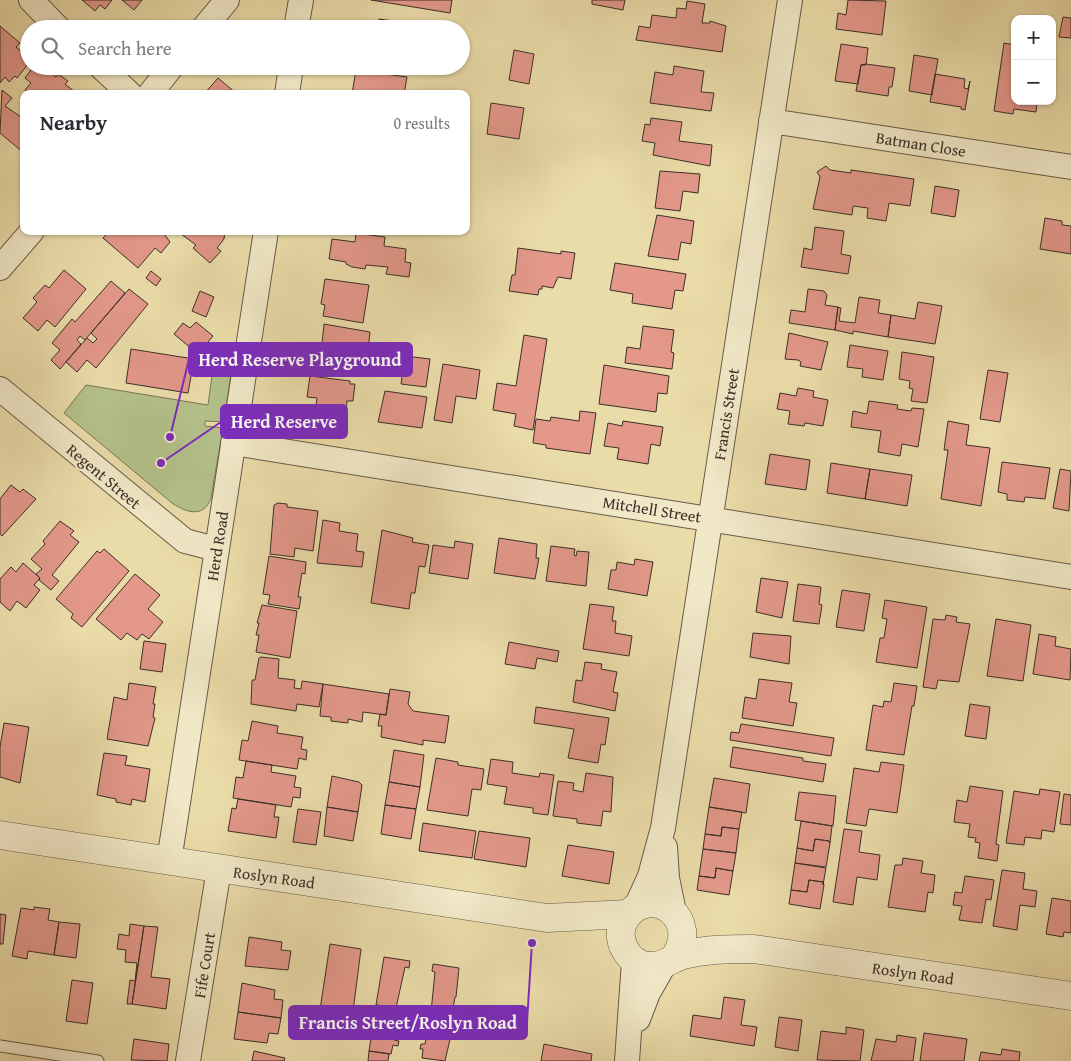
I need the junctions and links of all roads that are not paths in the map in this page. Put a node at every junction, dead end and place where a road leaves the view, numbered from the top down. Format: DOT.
graph roads {
  1 [pos="31,0"];
  2 [pos="227,0"];
  3 [pos="301,0"];
  4 [pos="790,0"];
  5 [pos="50,20"];
  6 [pos="210,20"];
  7 [pos="298,20"];
  8 [pos="110,75"];
  9 [pos="165,75"];
  10 [pos="289,75"];
  11 [pos="126,90"];
  12 [pos="153,90"];
  13 [pos="287,90"];
  14 [pos="771,121"];
  15 [pos="1071,167"];
  16 [pos="29,235"];
  17 [pos="265,235"];
  18 [pos="0,268"];
  19 [pos="0,389"];
  20 [pos="233,443"];
  21 [pos="710,518"];
  22 [pos="216,549"];
  23 [pos="1071,576"];
  24 [pos="663,828"];
  25 [pos="0,835"];
  26 [pos="169,861"];
  27 [pos="219,869"];
  28 [pos="632,911"];
  29 [pos="677,916"];
  30 [pos="548,918"];
  31 [pos="754,949"];
  32 [pos="628,954"];
  33 [pos="669,961"];
  34 [pos="1071,996"];
  35 [pos="0,1046"];
  36 [pos="628,1051"];
  37 [pos="98,1061"];
  38 [pos="188,1061"];
  1 -- 5 [label="street"];
  2 -- 6 [label="street"];
  3 -- 7 [label="street"];
  4 -- 14 [label="street, Francis Street"];
  8 -- 11 [label="street"];
  9 -- 12 [label="street"];
  10 -- 13 [label="street"];
  14 -- 15 [label="street, Batman Close"];
  14 -- 21 [label="street, Francis Street"];
  16 -- 18 [label="street"];
  17 -- 20 [label="street, Herd Road"];
  19 -- 22 [label="street, Regent Street"];
  20 -- 21 [label="street, Mitchell Street"];
  20 -- 22 [label="street, Herd Road"];
  21 -- 23 [label="street, Mitchell Street"];
  21 -- 24 [label="street, Francis Street"];
  22 -- 26 [label="street, Herd Road"];
  24 -- 28 [label="street, Francis Street"];
  24 -- 29 [label="street, Francis Street"];
  25 -- 26 [label="street, Roslyn Road"];
  26 -- 27 [label="street, Roslyn Road"];
  27 -- 30 [label="street, Roslyn Road"];
  27 -- 38 [label="street, Fife Court"];
  28 -- 29 [label="street, Roslyn Road"];
  28 -- 30 [label="street, Roslyn Road"];
  28 -- 32 [label="street"];
  29 -- 31 [label="street, Roslyn Road"];
  29 -- 33 [label="street"];
  30 -- 32 [label="street, Roslyn Road"];
  31 -- 33 [label="street, Roslyn Road"];
  31 -- 34 [label="street, Roslyn Road"];
  32 -- 33 [label="street, Roslyn Road"];
  32 -- 36 [label="street"];
  33 -- 36 [label="street"];
  35 -- 37 [label="lane"];
}
